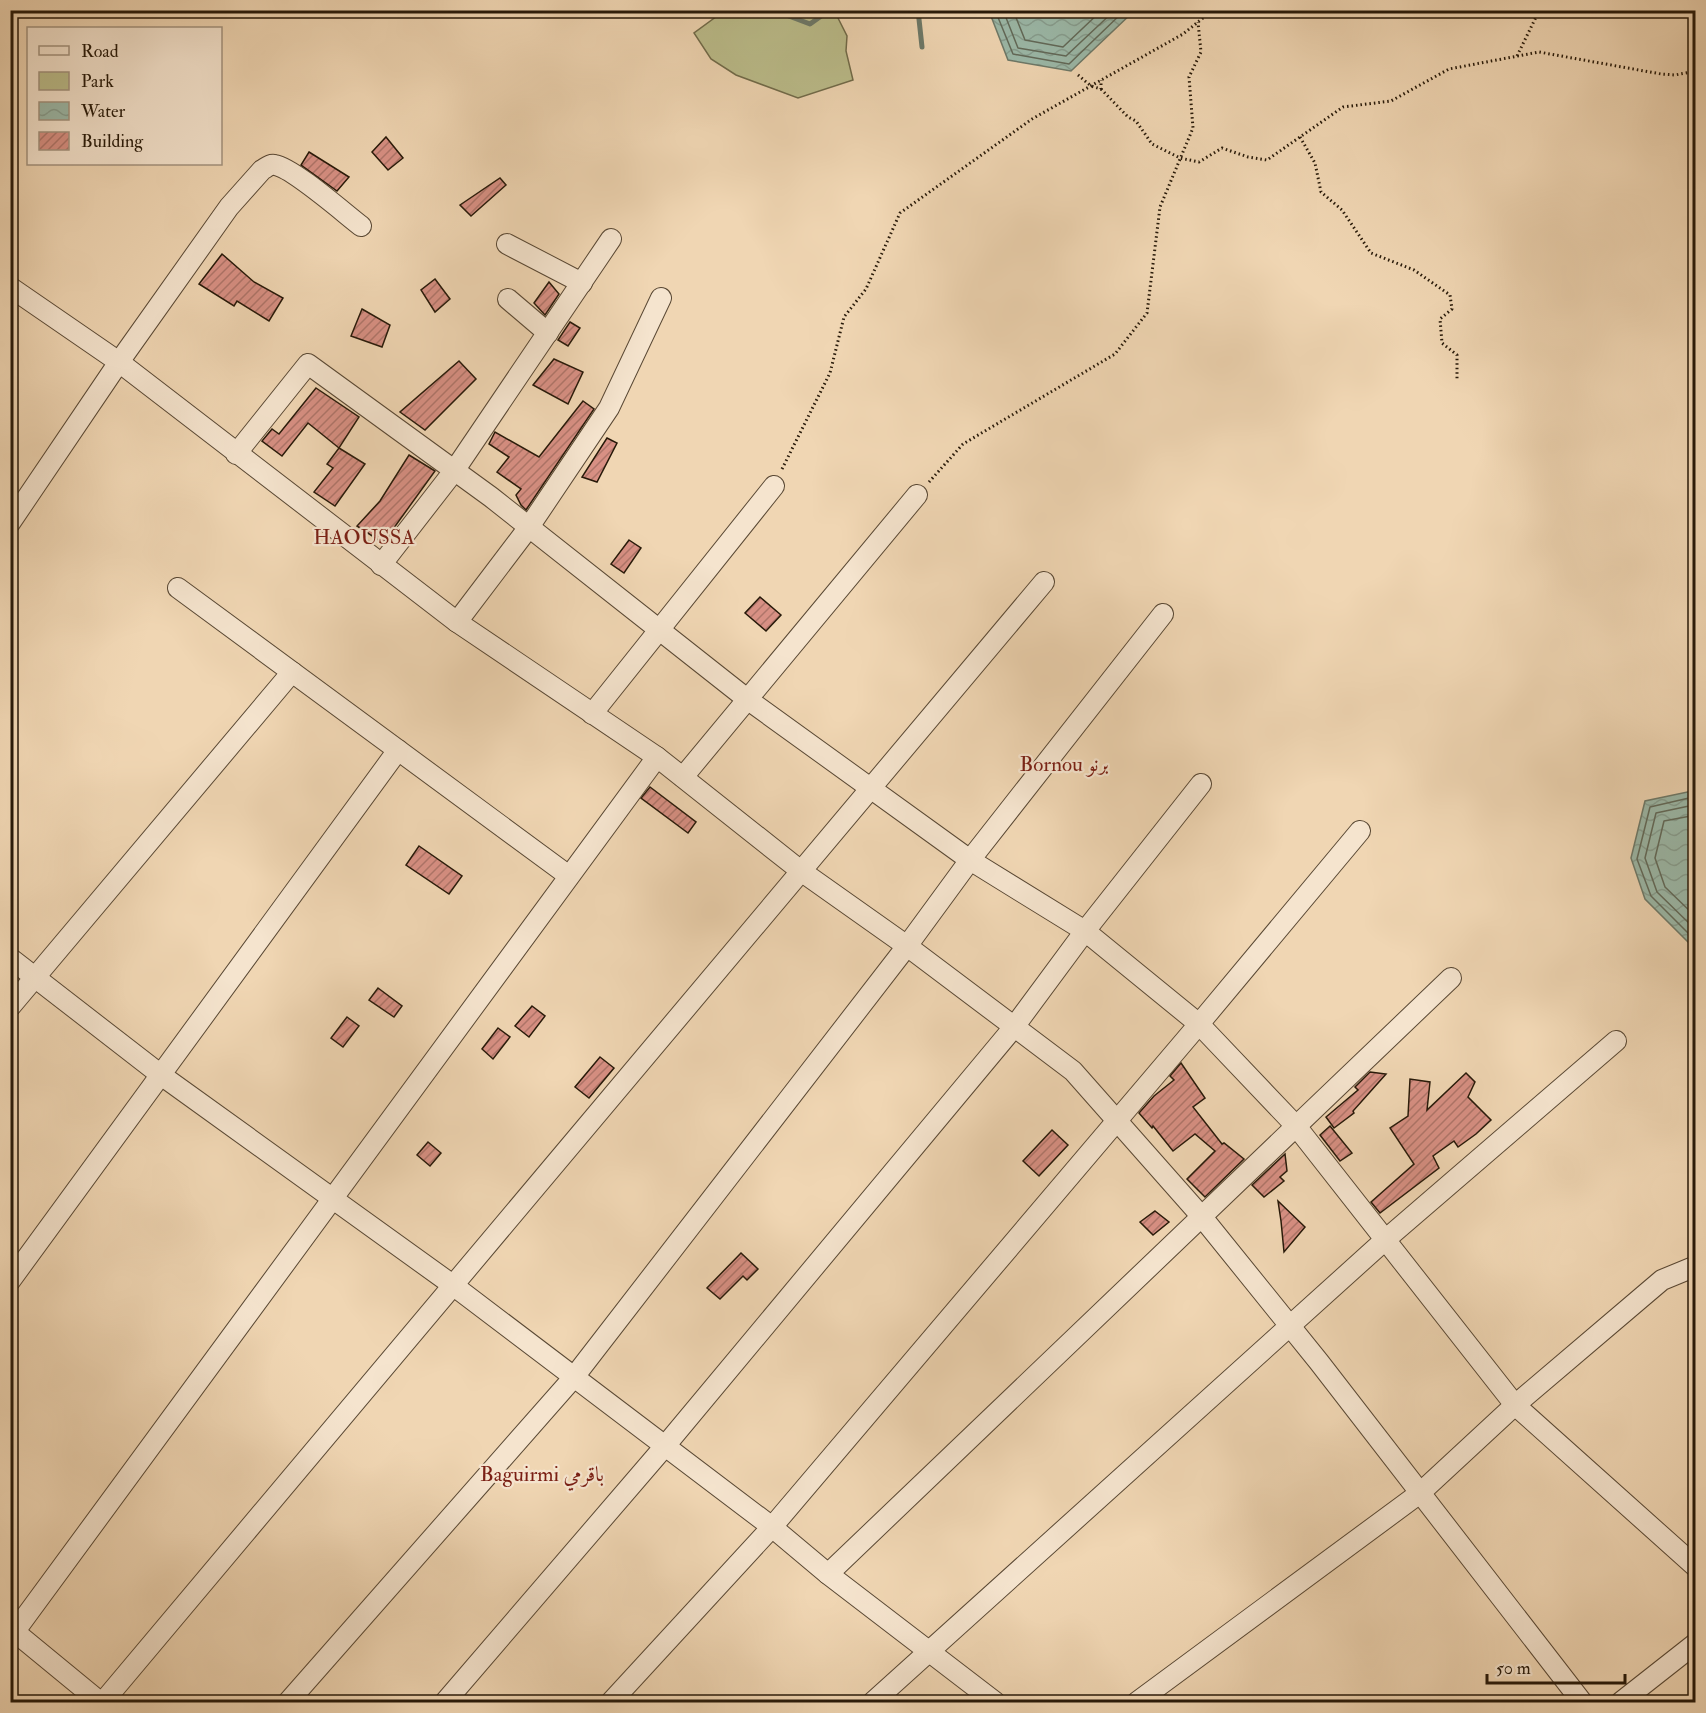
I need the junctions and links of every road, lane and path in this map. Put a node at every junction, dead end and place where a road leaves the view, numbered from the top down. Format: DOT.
graph roads {
  1 [pos="1213,10"];
  2 [pos="1548,10"];
  3 [pos="1198,22"];
  4 [pos="1517,56"];
  5 [pos="1695,71"];
  6 [pos="1078,75"];
  7 [pos="1101,80"];
  8 [pos="1091,86"];
  9 [pos="1101,89"];
  10 [pos="1300,137"];
  11 [pos="1180,158"];
  12 [pos="361,226"];
  13 [pos="611,239"];
  14 [pos="507,244"];
  15 [pos="582,283"];
  16 [pos="10,287"];
  17 [pos="661,298"];
  18 [pos="508,299"];
  19 [pos="548,333"];
  20 [pos="118,362"];
  21 [pos="1457,380"];
  22 [pos="236,454"];
  23 [pos="454,471"];
  24 [pos="774,486"];
  25 [pos="917,495"];
  26 [pos="10,523"];
  27 [pos="529,528"];
  28 [pos="381,565"];
  29 [pos="1044,582"];
  30 [pos="178,588"];
  31 [pos="1163,614"];
  32 [pos="457,622"];
  33 [pos="660,630"];
  34 [pos="292,672"];
  35 [pos="747,699"];
  36 [pos="592,714"];
  37 [pos="398,750"];
  38 [pos="657,757"];
  39 [pos="683,777"];
  40 [pos="1201,784"];
  41 [pos="871,788"];
  42 [pos="1360,831"];
  43 [pos="970,860"];
  44 [pos="801,871"];
  45 [pos="569,876"];
  46 [pos="1085,931"];
  47 [pos="907,946"];
  48 [pos="10,958"];
  49 [pos="36,978"];
  50 [pos="1451,978"];
  51 [pos="10,1006"];
  52 [pos="1199,1024"];
  53 [pos="1014,1027"];
  54 [pos="1616,1041"];
  55 [pos="161,1075"];
  56 [pos="1116,1120"];
  57 [pos="1296,1126"];
  58 [pos="332,1198"];
  59 [pos="1202,1216"];
  60 [pos="1385,1239"];
  61 [pos="1695,1266"];
  62 [pos="10,1281"];
  63 [pos="454,1286"];
  64 [pos="1289,1325"];
  65 [pos="574,1377"];
  66 [pos="1515,1405"];
  67 [pos="665,1446"];
  68 [pos="1420,1493"];
  69 [pos="772,1527"];
  70 [pos="1695,1567"];
  71 [pos="828,1574"];
  72 [pos="13,1630"];
  73 [pos="1695,1642"];
  74 [pos="929,1652"];
  75 [pos="101,1702"];
  76 [pos="288,1702"];
  77 [pos="445,1702"];
  78 [pos="611,1702"];
  79 [pos="873,1702"];
  80 [pos="995,1702"];
  81 [pos="1137,1702"];
  82 [pos="1582,1702"];
  83 [pos="1621,1702"];
  1 -- 3 [label="path"];
  2 -- 4 [label="path"];
  3 -- 7 [label="path"];
  3 -- 11 [label="path"];
  4 -- 5 [label="path"];
  4 -- 10 [label="path"];
  6 -- 8 [label="path"];
  7 -- 8 [label="path"];
  7 -- 9 [label="path"];
  8 -- 9 [label="path"];
  8 -- 24 [label="path"];
  9 -- 11 [label="path"];
  10 -- 11 [label="path"];
  10 -- 21 [label="path"];
  11 -- 25 [label="path"];
  12 -- 20 [label="street"];
  13 -- 15 [label="street"];
  14 -- 15 [label="street"];
  15 -- 19 [label="street"];
  16 -- 20 [label="street"];
  17 -- 27 [label="street"];
  18 -- 19 [label="street"];
  19 -- 23 [label="street"];
  20 -- 22 [label="street"];
  20 -- 26 [label="street"];
  22 -- 23 [label="street"];
  22 -- 28 [label="street"];
  23 -- 27 [label="street"];
  23 -- 28 [label="street"];
  24 -- 33 [label="street"];
  25 -- 35 [label="street"];
  27 -- 32 [label="street"];
  27 -- 33 [label="street"];
  28 -- 32 [label="street"];
  29 -- 41 [label="street"];
  30 -- 34 [label="street"];
  31 -- 43 [label="street"];
  32 -- 36 [label="street"];
  33 -- 35 [label="street"];
  33 -- 36 [label="street"];
  34 -- 37 [label="street"];
  34 -- 49 [label="street"];
  35 -- 39 [label="street"];
  35 -- 41 [label="street"];
  36 -- 38 [label="street"];
  37 -- 45 [label="street"];
  37 -- 55 [label="street"];
  38 -- 39 [label="street"];
  38 -- 45 [label="street"];
  39 -- 44 [label="street"];
  40 -- 46 [label="street"];
  41 -- 43 [label="street"];
  41 -- 44 [label="street"];
  42 -- 52 [label="street"];
  43 -- 46 [label="street"];
  43 -- 47 [label="street"];
  44 -- 47 [label="street"];
  44 -- 63 [label="street"];
  45 -- 58 [label="street"];
  46 -- 52 [label="street"];
  46 -- 53 [label="street"];
  47 -- 53 [label="street"];
  47 -- 65 [label="street"];
  48 -- 49 [label="street"];
  49 -- 51 [label="street"];
  49 -- 55 [label="street"];
  50 -- 57 [label="street"];
  52 -- 56 [label="street"];
  52 -- 57 [label="street"];
  53 -- 56 [label="street"];
  53 -- 67 [label="street"];
  54 -- 60 [label="street"];
  55 -- 58 [label="street"];
  55 -- 62 [label="street"];
  56 -- 59 [label="street"];
  56 -- 69 [label="street"];
  57 -- 59 [label="street"];
  57 -- 60 [label="street"];
  58 -- 63 [label="street"];
  58 -- 72 [label="street"];
  59 -- 64 [label="street"];
  59 -- 71 [label="street"];
  60 -- 64 [label="street"];
  60 -- 66 [label="street"];
  61 -- 66 [label="street"];
  63 -- 65 [label="street"];
  63 -- 75 [label="street"];
  64 -- 68 [label="street"];
  64 -- 74 [label="street"];
  65 -- 67 [label="street"];
  65 -- 76 [label="street"];
  66 -- 68 [label="street"];
  66 -- 70 [label="street"];
  67 -- 69 [label="street"];
  67 -- 77 [label="street"];
  68 -- 81 [label="street"];
  68 -- 82 [label="street"];
  69 -- 71 [label="street"];
  69 -- 78 [label="street"];
  71 -- 74 [label="street"];
  72 -- 75 [label="street"];
  73 -- 83 [label="street"];
  74 -- 79 [label="street"];
  74 -- 80 [label="street"];
}
